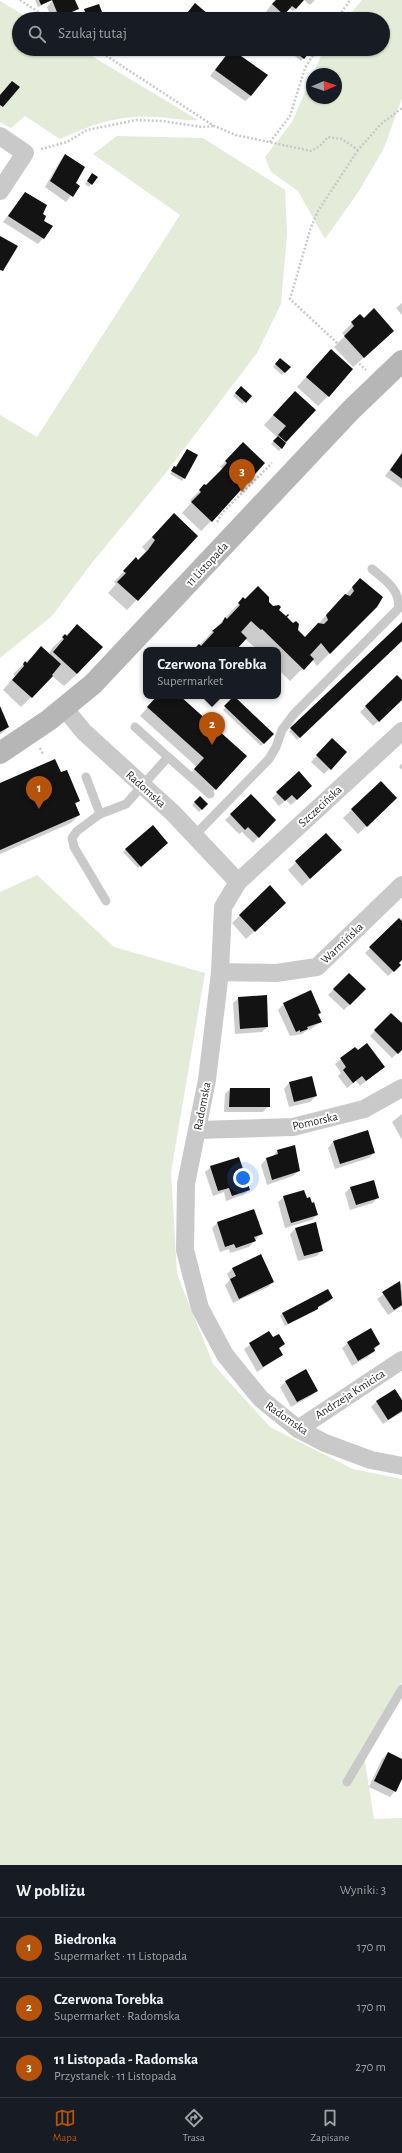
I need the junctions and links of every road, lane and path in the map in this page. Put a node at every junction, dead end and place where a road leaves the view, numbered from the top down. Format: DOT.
graph roads {
  1 [pos="20,0"];
  2 [pos="350,0"];
  3 [pos="38,12"];
  4 [pos="342,12"];
  5 [pos="107,56"];
  6 [pos="313,56"];
  7 [pos="402,108"];
  8 [pos="214,126"];
  9 [pos="0,136"];
  10 [pos="270,142"];
  11 [pos="358,150"];
  12 [pos="25,153"];
  13 [pos="0,191"];
  14 [pos="401,364"];
  15 [pos="362,377"];
  16 [pos="274,462"];
  17 [pos="224,512"];
  18 [pos="372,569"];
  19 [pos="65,709"];
  20 [pos="135,727"];
  21 [pos="402,731"];
  22 [pos="0,753"];
  23 [pos="168,757"];
  24 [pos="86,777"];
  25 [pos="143,786"];
  26 [pos="210,794"];
  27 [pos="100,814"];
  28 [pos="194,836"];
  29 [pos="238,882"];
  30 [pos="402,885"];
  31 [pos="106,901"];
  32 [pos="220,972"];
  33 [pos="402,1088"];
  34 [pos="198,1130"];
  35 [pos="402,1360"];
  36 [pos="298,1429"];
  37 [pos="402,1466"];
  38 [pos="402,1689"];
  39 [pos="347,1782"];
  1 -- 3 [label="path"];
  2 -- 4 [label="path"];
  5 -- 8 [label="path"];
  6 -- 10 [label="path"];
  7 -- 11 [label="path"];
  8 -- 10 [label="path"];
  8 -- 12 [label="path"];
  9 -- 12 [label="street"];
  10 -- 11 [label="path"];
  11 -- 15 [label="path"];
  12 -- 13 [label="street"];
  14 -- 19 [label="main road, 11 Listopada"];
  16 -- 17 [label="path"];
  18 -- 28 [label="lane"];
  19 -- 22 [label="main road, 11 Listopada"];
  19 -- 25 [label="street, Radomska"];
  20 -- 23 [label="lane"];
  21 -- 29 [label="street, Szczecińska"];
  23 -- 25 [label="lane"];
  23 -- 26 [label="lane"];
  24 -- 27 [label="lane"];
  25 -- 27 [label="lane"];
  25 -- 28 [label="street, Radomska"];
  27 -- 31 [label="lane"];
  28 -- 29 [label="street, Radomska"];
  29 -- 32 [label="street, Radomska"];
  30 -- 32 [label="street, Warmińska"];
  32 -- 34 [label="street, Radomska"];
  33 -- 34 [label="street, Pomorska"];
  34 -- 36 [label="street, Radomska"];
  35 -- 36 [label="street, Andrzeja Kmicica"];
  36 -- 37 [label="street, Radomska"];
  38 -- 39 [label="lane"];
}
